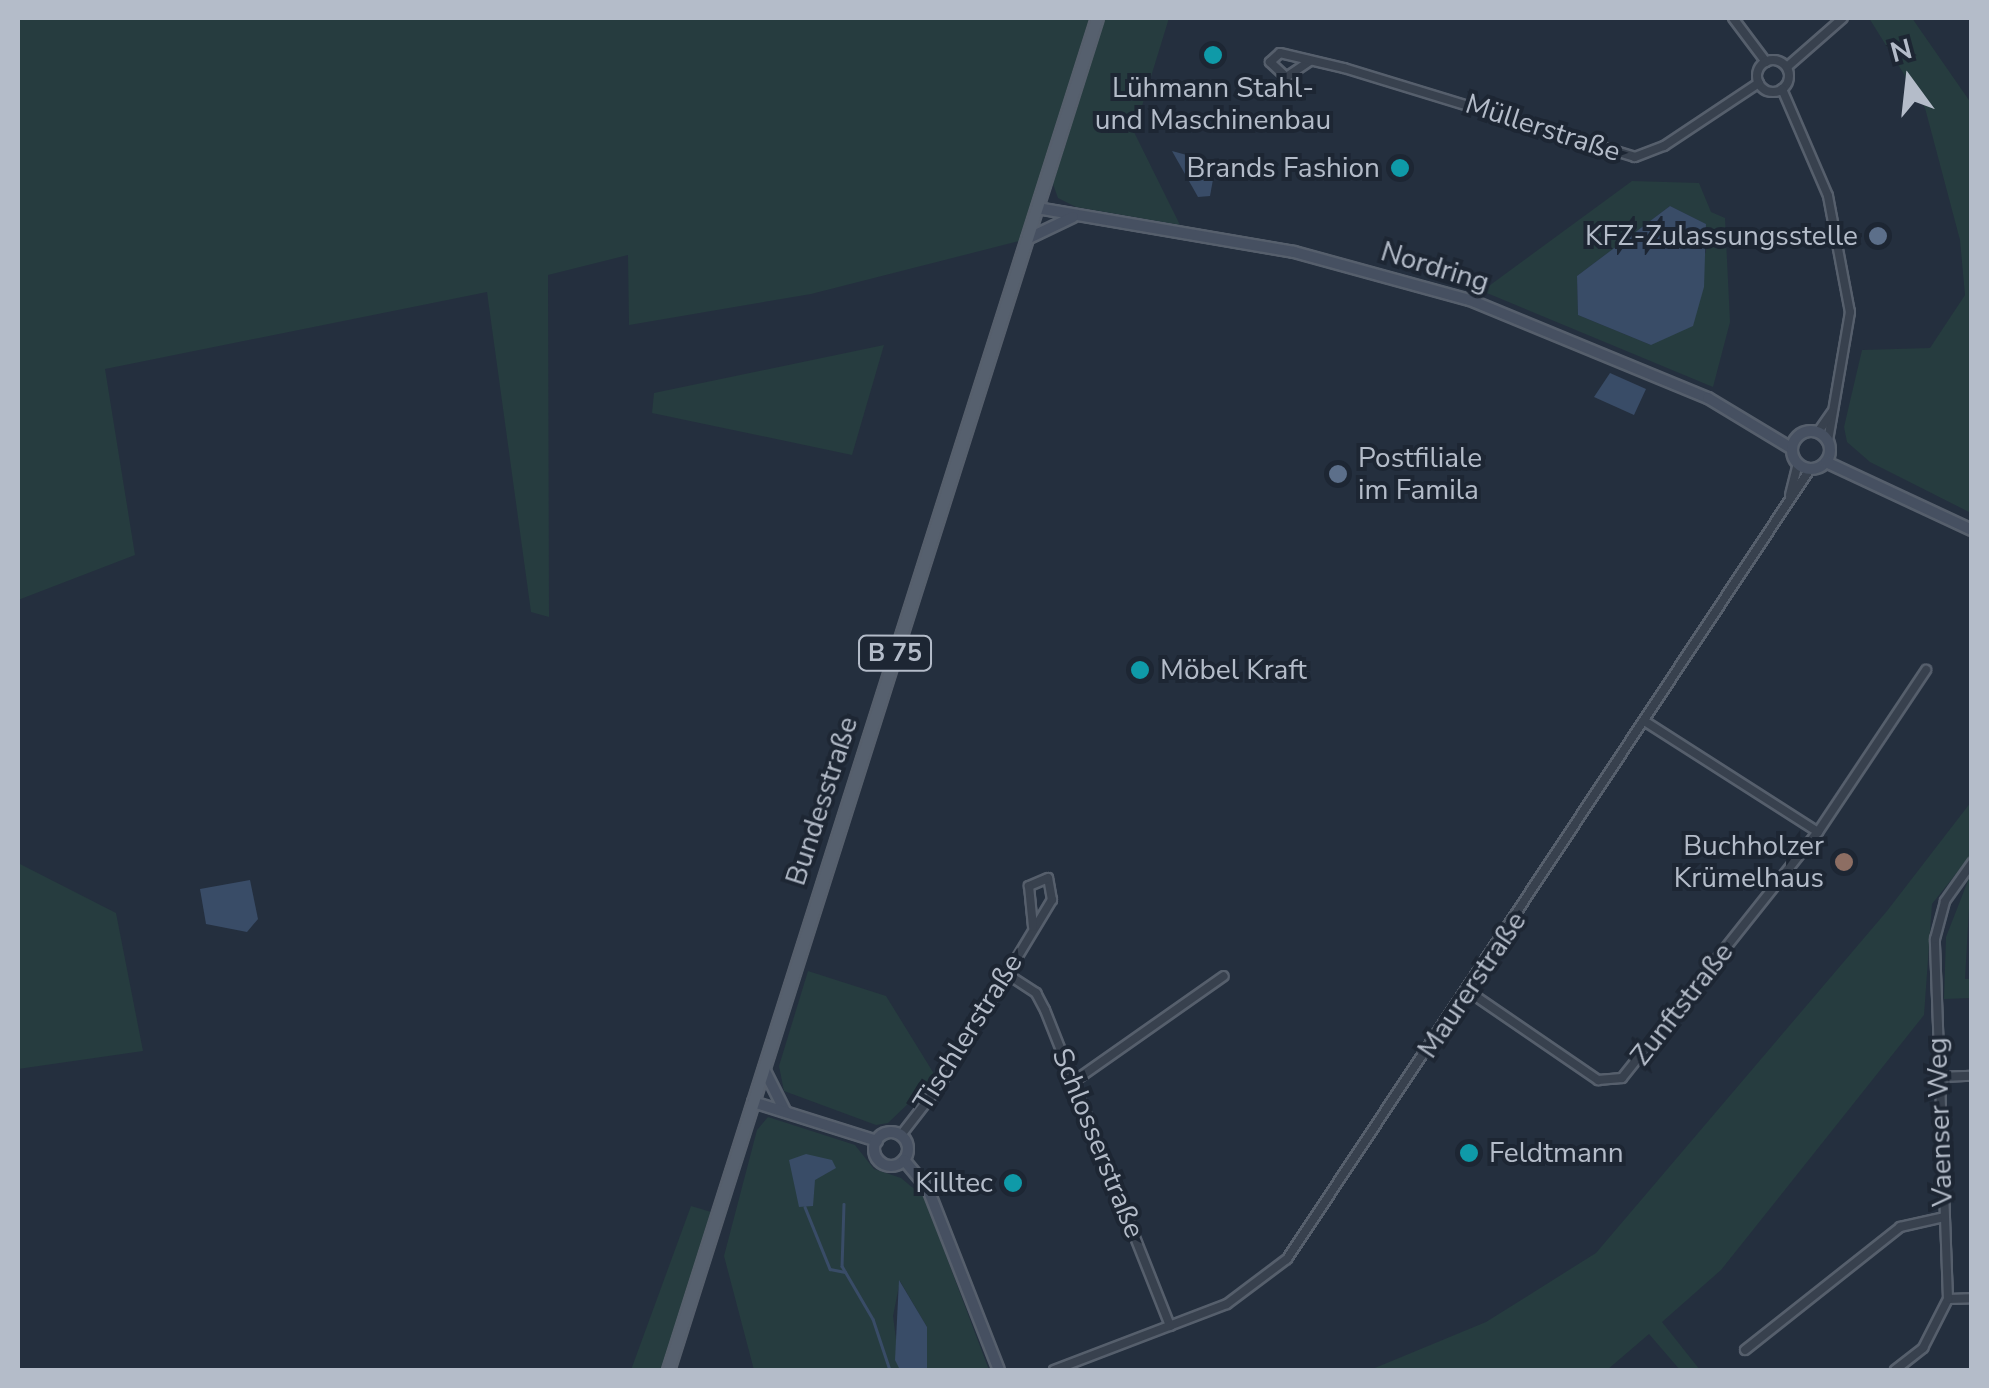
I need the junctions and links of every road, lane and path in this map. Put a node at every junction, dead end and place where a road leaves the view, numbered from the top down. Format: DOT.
graph roads {
  1 [pos="1096,18"];
  2 [pos="1733,18"];
  3 [pos="1843,18"];
  4 [pos="1310,61"];
  5 [pos="1766,62"];
  6 [pos="1787,67"];
  7 [pos="1759,84"];
  8 [pos="1782,89"];
  9 [pos="1038,202"];
  10 [pos="1074,216"];
  11 [pos="1027,239"];
  12 [pos="1834,408"];
  13 [pos="1762,426"];
  14 [pos="1818,432"];
  15 [pos="1799,434"];
  16 [pos="1792,448"];
  17 [pos="1828,452"];
  18 [pos="1798,464"];
  19 [pos="1810,470"];
  20 [pos="1789,500"];
  21 [pos="1972,532"];
  22 [pos="1926,670"];
  23 [pos="1646,722"];
  24 [pos="1818,832"];
  25 [pos="1972,863"];
  26 [pos="1032,927"];
  27 [pos="1007,974"];
  28 [pos="1224,976"];
  29 [pos="1468,991"];
  30 [pos="764,1068"];
  31 [pos="1972,1076"];
  32 [pos="1939,1077"];
  33 [pos="1074,1082"];
  34 [pos="753,1102"];
  35 [pos="785,1112"];
  36 [pos="901,1136"];
  37 [pos="876,1141"];
  38 [pos="904,1160"];
  39 [pos="1944,1217"];
  40 [pos="1972,1298"];
  41 [pos="1948,1299"];
  42 [pos="1170,1326"];
  43 [pos="1745,1350"];
  44 [pos="668,1370"];
  45 [pos="999,1370"];
  46 [pos="1060,1370"];
  47 [pos="1895,1370"];
  1 -- 9 [label="main road, Bundesstraße / B 75"];
  2 -- 5 [label="street"];
  3 -- 6 [label="street"];
  4 -- 4 [label="street, Müllerstraße"];
  4 -- 7 [label="street, Müllerstraße"];
  5 -- 6 [label="street"];
  5 -- 7 [label="street"];
  6 -- 8 [label="street"];
  7 -- 8 [label="street"];
  8 -- 12 [label="street"];
  9 -- 10 [label="street, Nordring"];
  9 -- 11 [label="main road, Bundesstraße / B 75"];
  10 -- 11 [label="street"];
  10 -- 13 [label="street, Nordring"];
  11 -- 30 [label="main road, Bundesstraße / B 75"];
  12 -- 14 [label="street"];
  12 -- 17 [label="street"];
  13 -- 15 [label="street, Nordring"];
  13 -- 16 [label="street, Nordring"];
  14 -- 15 [label="street, Nordring"];
  14 -- 17 [label="street"];
  15 -- 16 [label="street"];
  16 -- 18 [label="street"];
  17 -- 19 [label="street"];
  17 -- 21 [label="street"];
  18 -- 19 [label="street"];
  18 -- 20 [label="street, Maurerstraße"];
  19 -- 20 [label="street, Maurerstraße"];
  20 -- 23 [label="street, Maurerstraße"];
  22 -- 24 [label="street, Zunftstraße"];
  23 -- 24 [label="street"];
  23 -- 29 [label="street, Maurerstraße"];
  24 -- 29 [label="street, Zunftstraße"];
  25 -- 32 [label="street, Vaenser Weg"];
  26 -- 26 [label="street, Tischlerstraße"];
  26 -- 27 [label="street, Tischlerstraße"];
  27 -- 33 [label="street, Schlosserstraße"];
  27 -- 36 [label="street, Tischlerstraße"];
  28 -- 33 [label="street"];
  29 -- 42 [label="street, Maurerstraße"];
  30 -- 34 [label="main road, Bundesstraße / B 75"];
  30 -- 35 [label="street"];
  31 -- 32 [label="street"];
  32 -- 39 [label="street, Vaenser Weg"];
  33 -- 42 [label="street, Schlosserstraße"];
  34 -- 35 [label="street"];
  34 -- 44 [label="main road, Bundesstraße / B 75"];
  35 -- 37 [label="street"];
  36 -- 37 [label="street"];
  36 -- 38 [label="street"];
  37 -- 38 [label="street"];
  38 -- 45 [label="street"];
  39 -- 41 [label="street, Vaenser Weg"];
  39 -- 43 [label="street"];
  40 -- 41 [label="street"];
  41 -- 47 [label="street, Vaenser Weg"];
  42 -- 46 [label="street, Maurerstraße"];
}
